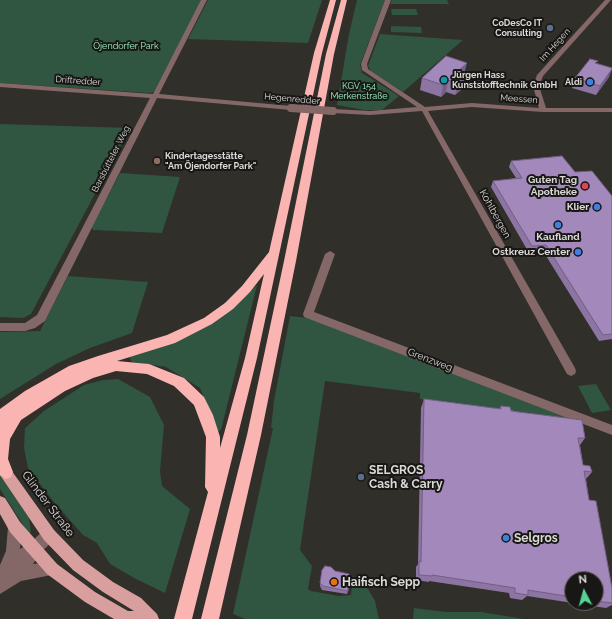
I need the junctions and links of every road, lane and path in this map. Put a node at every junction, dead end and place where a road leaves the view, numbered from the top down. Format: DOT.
graph roads {
  1 [pos="204,0"];
  2 [pos="333,0"];
  3 [pos="344,0"];
  4 [pos="388,0"];
  5 [pos="608,0"];
  6 [pos="0,85"];
  7 [pos="155,96"];
  8 [pos="424,109"];
  9 [pos="543,110"];
  10 [pos="612,110"];
  11 [pos="276,250"];
  12 [pos="330,254"];
  13 [pos="0,327"];
  14 [pos="571,372"];
  15 [pos="30,395"];
  16 [pos="0,407"];
  17 [pos="17,415"];
  18 [pos="0,417"];
  19 [pos="0,426"];
  20 [pos="612,430"];
  21 [pos="3,468"];
  22 [pos="0,502"];
  23 [pos="212,513"];
  24 [pos="14,527"];
  25 [pos="49,535"];
  26 [pos="35,548"];
  27 [pos="8,565"];
  28 [pos="52,569"];
  29 [pos="18,575"];
  30 [pos="0,582"];
  31 [pos="0,586"];
  32 [pos="151,619"];
  33 [pos="183,619"];
  34 [pos="210,619"];
  1 -- 7 [label="street, Barsbütteler Weg"];
  2 -- 11 [label="highway"];
  3 -- 34 [label="highway"];
  4 -- 8 [label="street"];
  5 -- 9 [label="street, Im Hegen"];
  6 -- 7 [label="street, Driftredder"];
  7 -- 8 [label="street, Hegenredder, bridge"];
  7 -- 13 [label="street, Barsbütteler Weg"];
  8 -- 9 [label="street, Meessen"];
  8 -- 14 [label="street, Kohlbergen"];
  9 -- 10 [label="street, Meessen"];
  11 -- 15 [label="highway"];
  11 -- 23 [label="highway"];
  12 -- 20 [label="street, Grenzweg"];
  15 -- 16 [label="highway"];
  15 -- 18 [label="highway"];
  17 -- 19 [label="highway"];
  17 -- 21 [label="highway"];
  17 -- 23 [label="highway"];
  21 -- 25 [label="main road, Glinder Straße"];
  22 -- 24 [label="main road, Glinder Straße"];
  23 -- 33 [label="highway"];
  24 -- 26 [label="main road, Glinder Straße"];
  24 -- 27 [label="street"];
  25 -- 26 [label="street"];
  25 -- 32 [label="main road, Glinder Straße"];
  26 -- 27 [label="street"];
  26 -- 28 [label="main road, Glinder Straße"];
  26 -- 29 [label="street"];
  27 -- 30 [label="street"];
  28 -- 29 [label="street"];
  28 -- 32 [label="main road, Glinder Straße"];
  29 -- 31 [label="street"];
}
